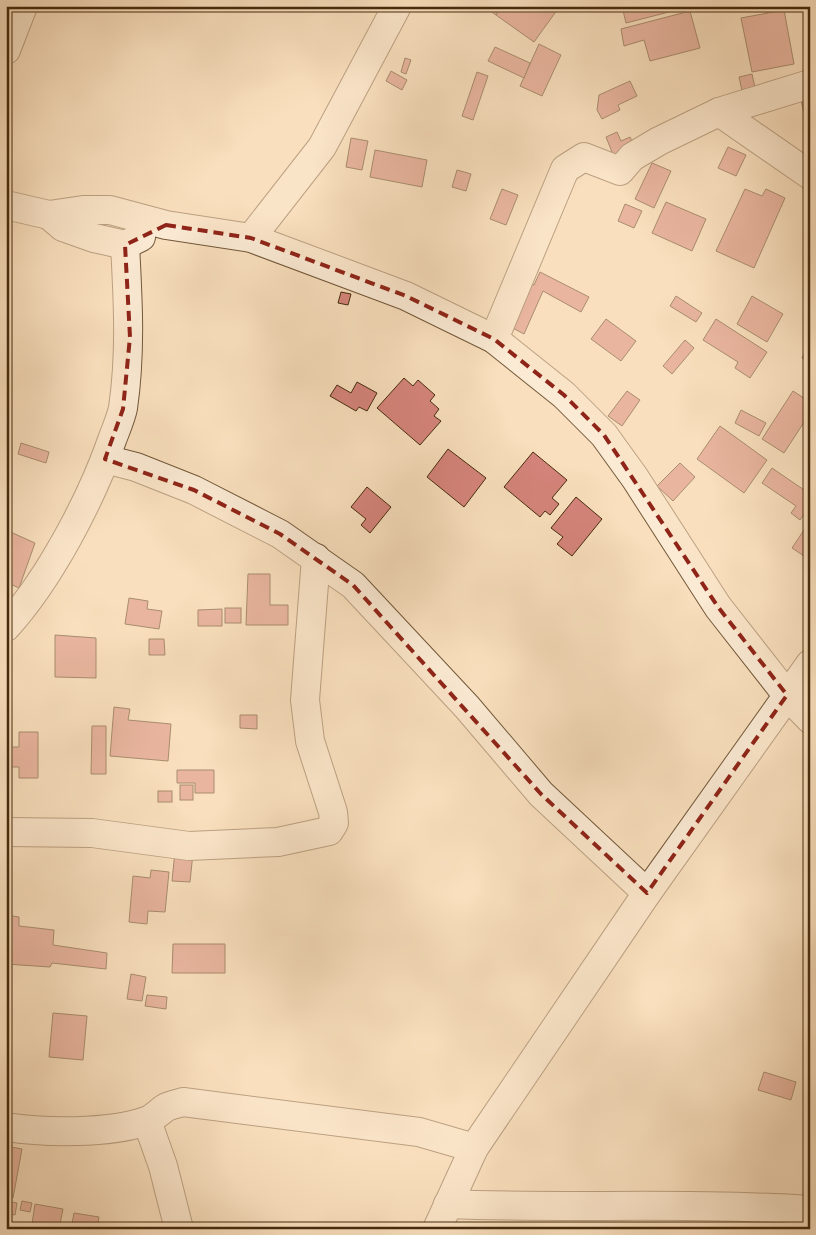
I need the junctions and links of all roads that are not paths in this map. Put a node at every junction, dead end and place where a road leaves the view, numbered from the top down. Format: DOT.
graph roads {
  1 [pos="23,6"];
  2 [pos="397,6"];
  3 [pos="6,50"];
  4 [pos="810,84"];
  5 [pos="719,112"];
  6 [pos="810,175"];
  7 [pos="6,204"];
  8 [pos="49,214"];
  9 [pos="166,225"];
  10 [pos="251,238"];
  11 [pos="125,245"];
  12 [pos="494,339"];
  13 [pos="105,459"];
  14 [pos="316,558"];
  15 [pos="6,627"];
  16 [pos="810,664"];
  17 [pos="787,695"];
  18 [pos="810,719"];
  19 [pos="6,832"];
  20 [pos="648,893"];
  21 [pos="147,1121"];
  22 [pos="6,1127"];
  23 [pos="474,1148"];
  24 [pos="448,1204"];
  25 [pos="810,1210"];
  26 [pos="179,1229"];
  27 [pos="437,1229"];
  1 -- 3 [label="street"];
  2 -- 10 [label="street"];
  4 -- 5 [label="street"];
  5 -- 6 [label="street"];
  5 -- 12 [label="street"];
  7 -- 8 [label="street"];
  8 -- 9 [label="street"];
  8 -- 11 [label="street"];
  9 -- 10 [label="street"];
  9 -- 11 [label="street"];
  10 -- 12 [label="street"];
  11 -- 13 [label="street"];
  12 -- 17 [label="street"];
  13 -- 14 [label="street"];
  13 -- 15 [label="street"];
  14 -- 19 [label="street"];
  14 -- 20 [label="street"];
  16 -- 17 [label="street"];
  17 -- 18 [label="street"];
  17 -- 20 [label="street"];
  20 -- 23 [label="street"];
  21 -- 22 [label="street"];
  21 -- 23 [label="street"];
  21 -- 26 [label="street"];
  23 -- 24 [label="street"];
  24 -- 25 [label="street"];
  24 -- 27 [label="street"];
}
